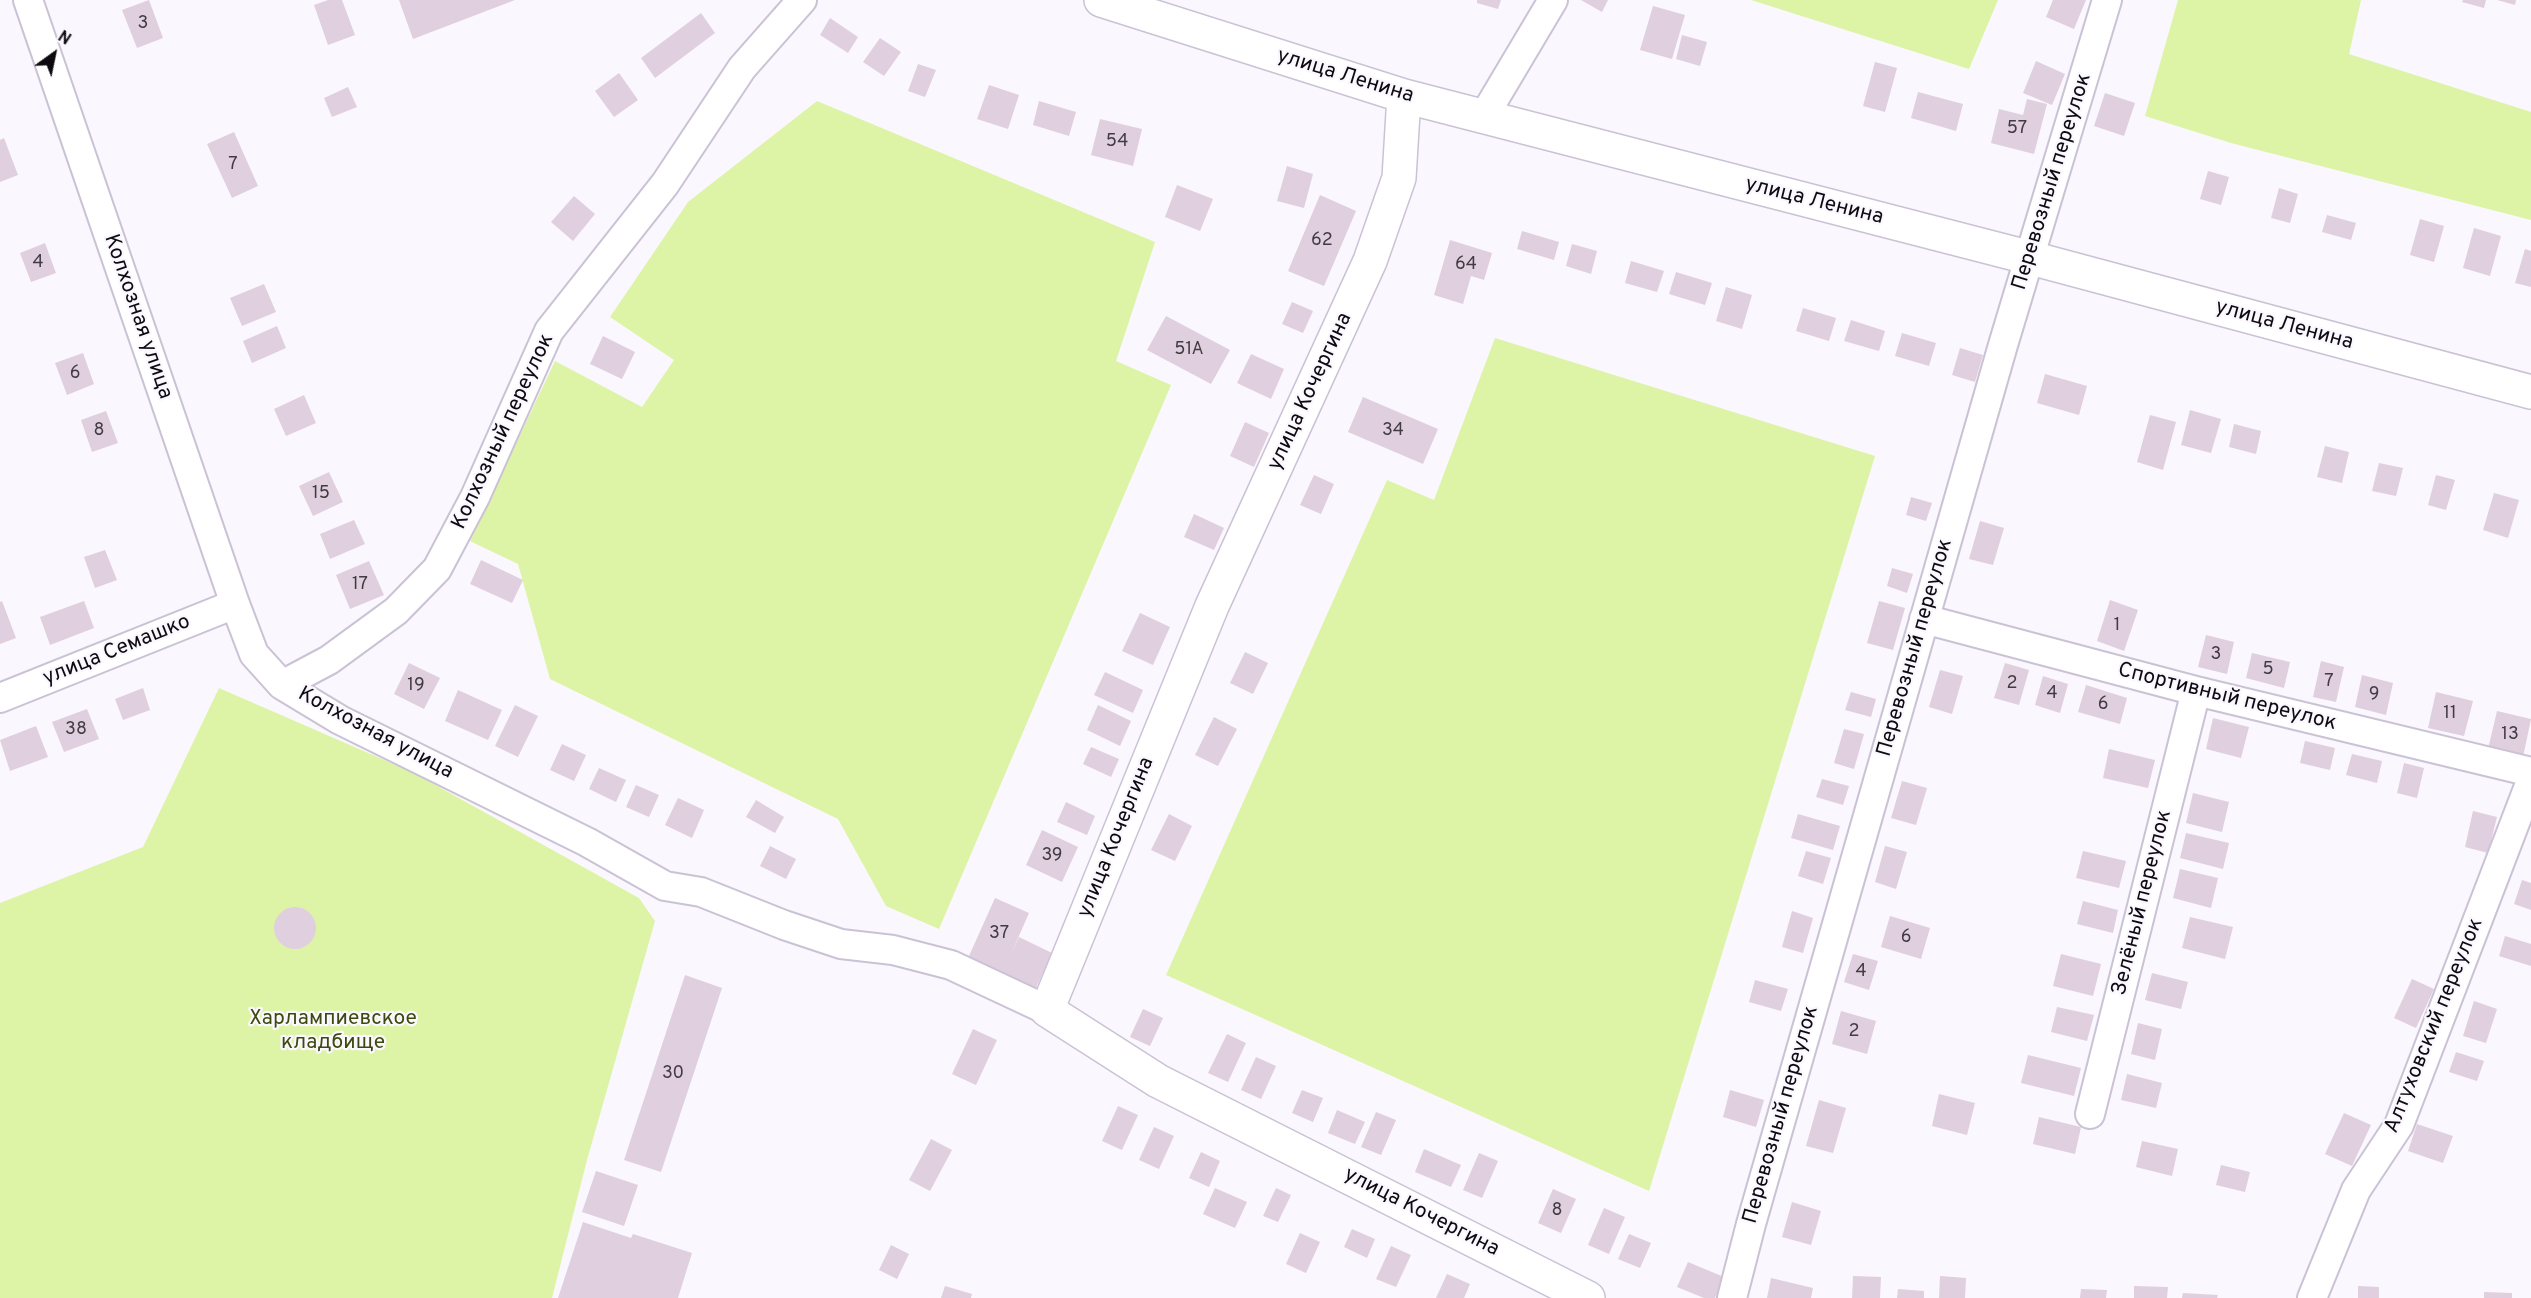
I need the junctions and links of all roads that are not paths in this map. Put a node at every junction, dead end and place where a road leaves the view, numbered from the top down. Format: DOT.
graph roads {
  1 [pos="28,0"];
  2 [pos="802,0"];
  3 [pos="1101,0"];
  4 [pos="1553,0"];
  5 [pos="2107,0"];
  6 [pos="1404,96"];
  7 [pos="1484,116"];
  8 [pos="2031,258"];
  9 [pos="2531,392"];
  10 [pos="235,604"];
  11 [pos="1924,619"];
  12 [pos="282,685"];
  13 [pos="2196,691"];
  14 [pos="0,698"];
  15 [pos="2531,772"];
  16 [pos="2531,781"];
  17 [pos="1047,1010"];
  18 [pos="2090,1114"];
  19 [pos="1588,1298"];
  20 [pos="1732,1298"];
  21 [pos="2312,1298"];
  1 -- 10 [label="street, Колхозная улица"];
  2 -- 12 [label="street, Колхозный переулок"];
  3 -- 6 [label="main road, улица Ленина"];
  4 -- 7 [label="street"];
  5 -- 8 [label="street, Перевозный переулок"];
  6 -- 7 [label="main road, улица Ленина"];
  6 -- 17 [label="main road, улица Кочергина"];
  7 -- 8 [label="main road, улица Ленина"];
  8 -- 9 [label="main road, улица Ленина"];
  8 -- 11 [label="street, Перевозный переулок"];
  10 -- 12 [label="street, Колхозная улица"];
  10 -- 14 [label="street, улица Семашко"];
  11 -- 13 [label="street, Спортивный переулок"];
  11 -- 20 [label="street, Перевозный переулок"];
  12 -- 17 [label="street, Колхозная улица"];
  13 -- 15 [label="street, Спортивный переулок"];
  13 -- 18 [label="street, Зелёный переулок"];
  16 -- 21 [label="street, Алтуховский переулок"];
  17 -- 19 [label="main road, улица Кочергина"];
}
